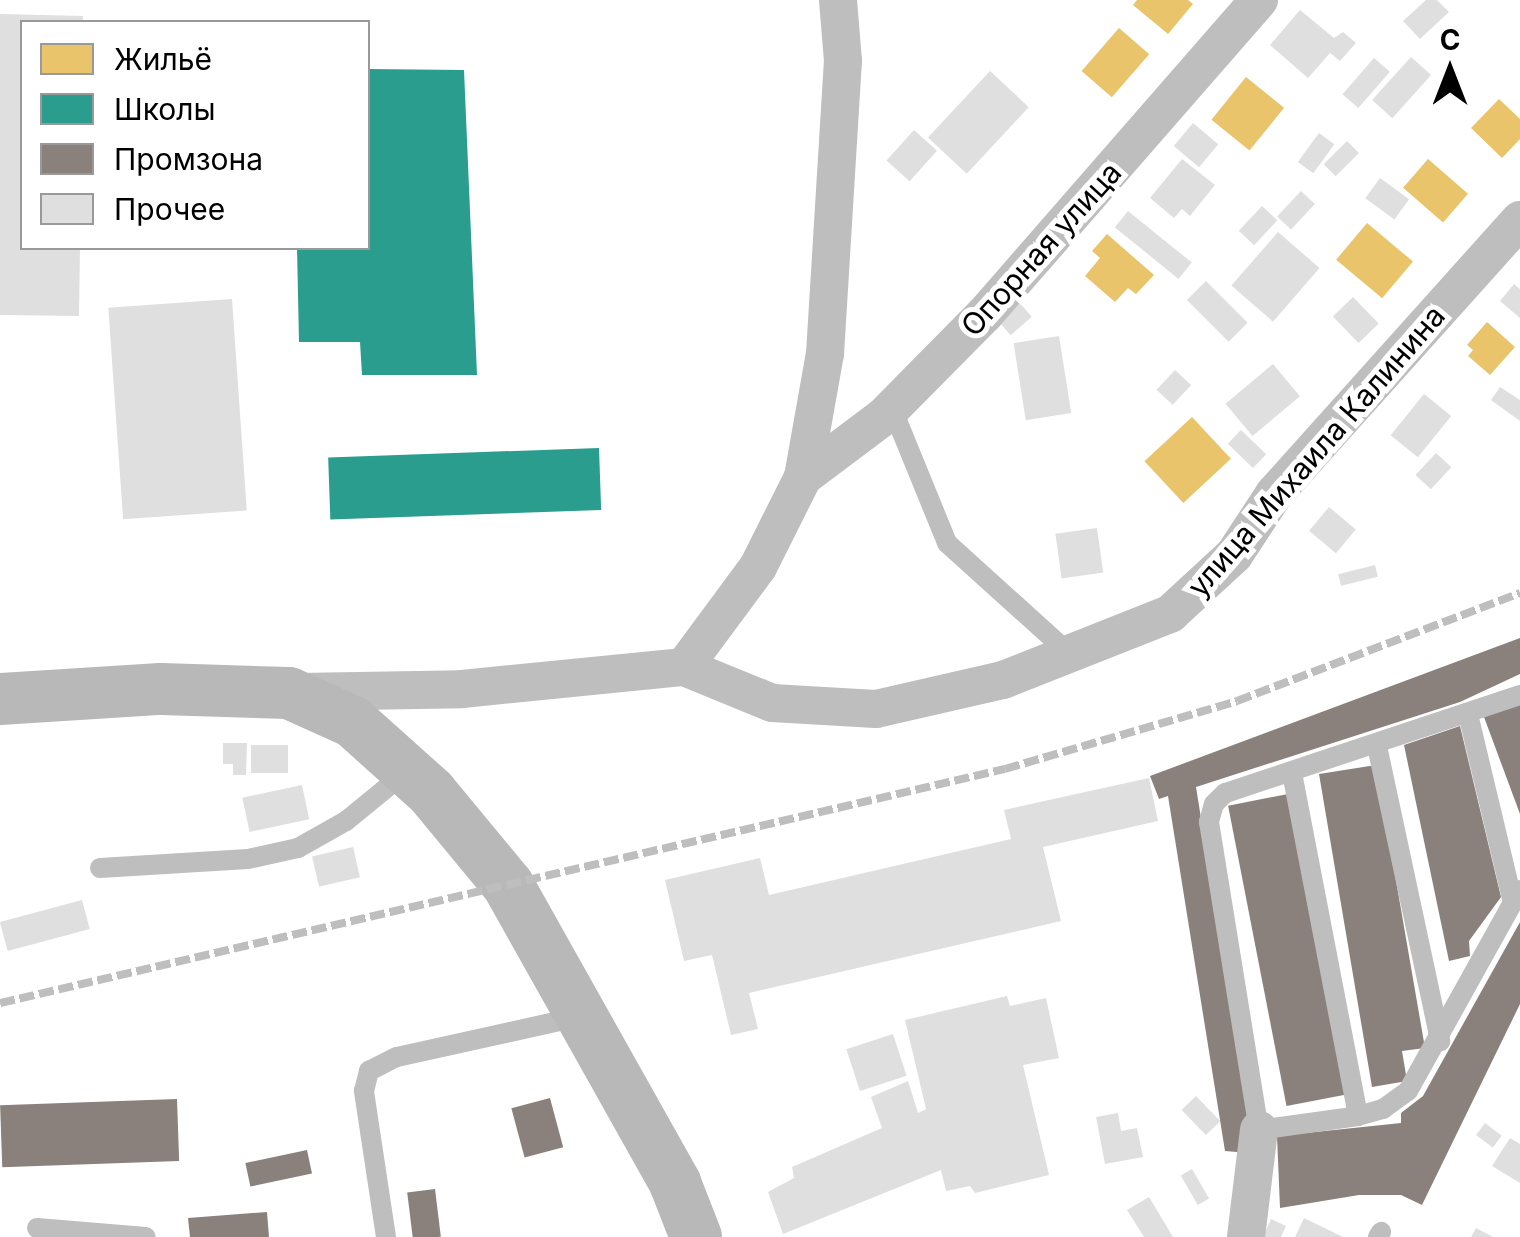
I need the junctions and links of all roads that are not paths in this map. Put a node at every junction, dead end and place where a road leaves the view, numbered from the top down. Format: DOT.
graph roads {
  1 [pos="838,0"];
  2 [pos="1259,0"];
  3 [pos="1520,220"];
  4 [pos="892,408"];
  5 [pos="803,476"];
  6 [pos="1072,656"];
  7 [pos="684,667"];
  8 [pos="289,693"];
  9 [pos="1520,696"];
  10 [pos="0,699"];
  11 [pos="1468,714"];
  12 [pos="1377,746"];
  13 [pos="408,771"];
  14 [pos="1292,772"];
  15 [pos="100,868"];
  16 [pos="1516,897"];
  17 [pos="584,1015"];
  18 [pos="1440,1041"];
  19 [pos="1358,1116"];
  20 [pos="1258,1130"];
  21 [pos="37,1228"];
  22 [pos="146,1237"];
  23 [pos="386,1237"];
  24 [pos="696,1237"];
  25 [pos="1246,1237"];
  1 -- 5 [label="street"];
  2 -- 4 [label="street, Опорная улица"];
  3 -- 6 [label="street, улица Михаила Калинина"];
  4 -- 5 [label="street, Опорная улица"];
  4 -- 6 [label="lane"];
  5 -- 7 [label="street"];
  6 -- 7 [label="street, улица Михаила Калинина"];
  7 -- 8 [label="street"];
  8 -- 10 [label="main road"];
  8 -- 13 [label="main road"];
  9 -- 11 [label="lane"];
  11 -- 12 [label="lane"];
  11 -- 16 [label="lane"];
  12 -- 14 [label="lane"];
  12 -- 18 [label="lane"];
  13 -- 15 [label="lane"];
  13 -- 17 [label="main road"];
  14 -- 19 [label="lane"];
  14 -- 20 [label="lane"];
  16 -- 18 [label="lane"];
  17 -- 23 [label="lane"];
  17 -- 24 [label="main road"];
  18 -- 19 [label="lane"];
  19 -- 20 [label="lane"];
  20 -- 25 [label="street"];
  21 -- 22 [label="lane"];
}
